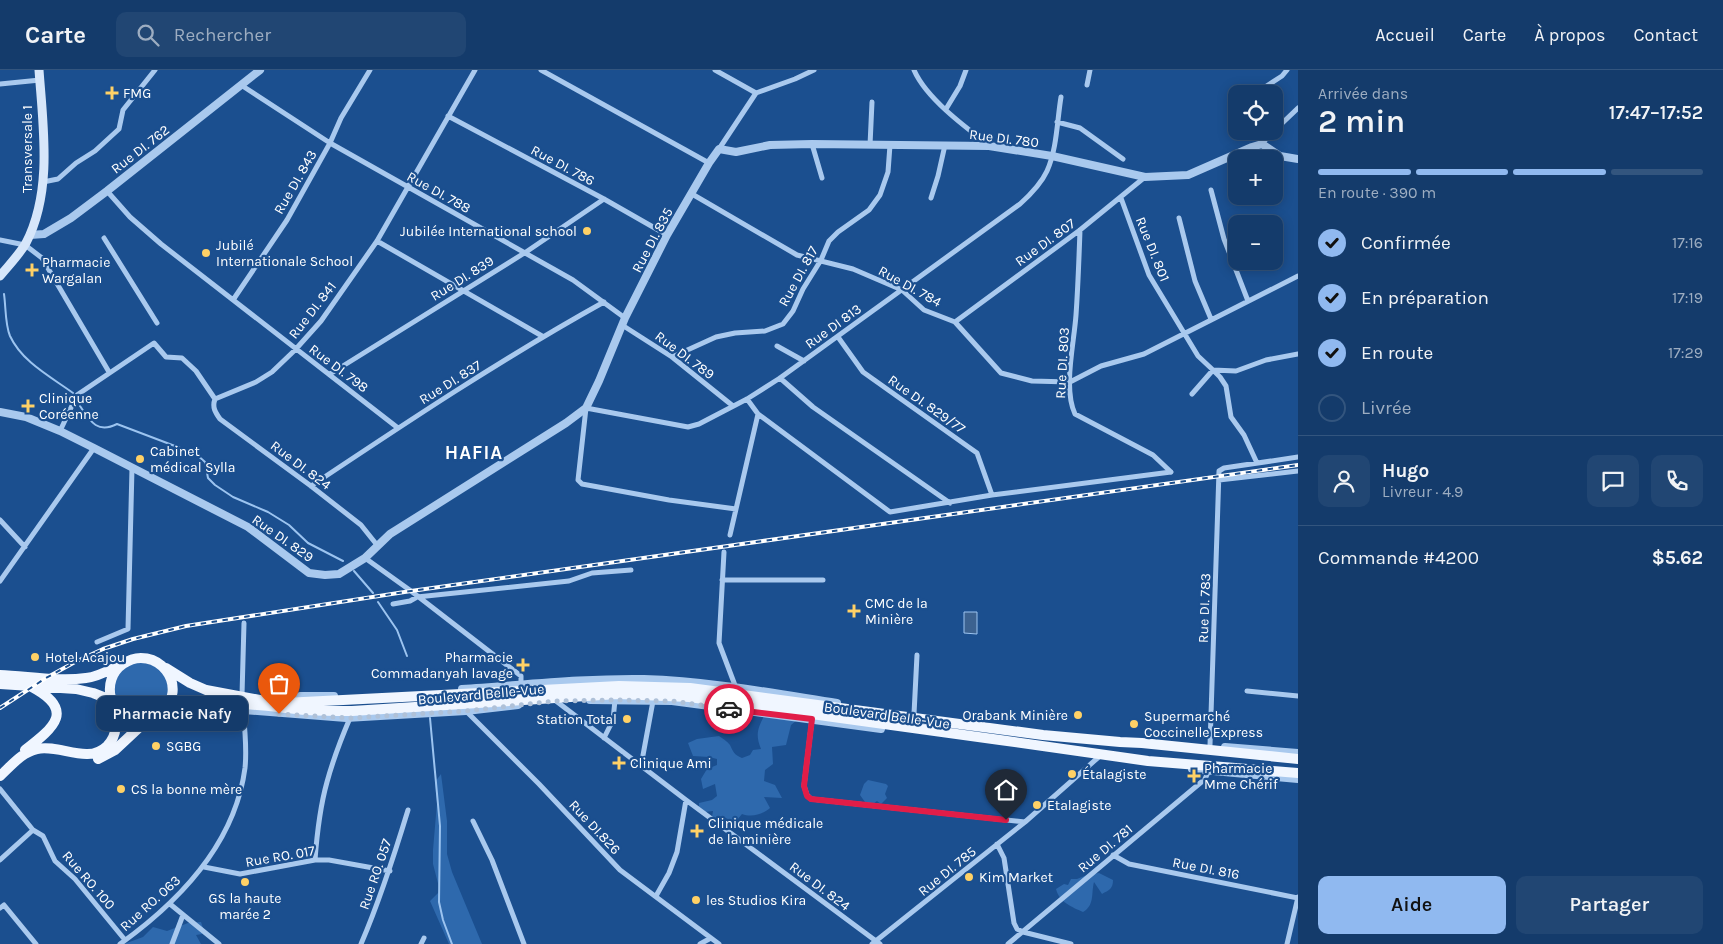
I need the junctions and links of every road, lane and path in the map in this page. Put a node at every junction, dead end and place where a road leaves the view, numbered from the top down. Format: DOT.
graph roads {
  1 [pos="39,70"];
  2 [pos="155,70"];
  3 [pos="260,70"];
  4 [pos="370,70"];
  5 [pos="475,70"];
  6 [pos="541,70"];
  7 [pos="715,70"];
  8 [pos="814,70"];
  9 [pos="914,70"];
  10 [pos="966,70"];
  11 [pos="1090,70"];
  12 [pos="1286,70"];
  13 [pos="40,80"];
  14 [pos="0,84"];
  15 [pos="241,85"];
  16 [pos="1088,85"];
  17 [pos="1268,85"];
  18 [pos="756,93"];
  19 [pos="1061,97"];
  20 [pos="872,102"];
  21 [pos="1298,108"];
  22 [pos="946,110"];
  23 [pos="448,116"];
  24 [pos="1057,122"];
  25 [pos="1283,122"];
  26 [pos="1266,140"];
  27 [pos="330,143"];
  28 [pos="812,144"];
  29 [pos="1262,144"];
  30 [pos="870,145"];
  31 [pos="890,145"];
  32 [pos="945,145"];
  33 [pos="989,146"];
  34 [pos="719,149"];
  35 [pos="1052,156"];
  36 [pos="1123,159"];
  37 [pos="1298,159"];
  38 [pos="709,163"];
  39 [pos="1145,177"];
  40 [pos="822,178"];
  41 [pos="43,182"];
  42 [pos="406,187"];
  43 [pos="1211,190"];
  44 [pos="107,191"];
  45 [pos="692,194"];
  46 [pos="931,198"];
  47 [pos="1121,198"];
  48 [pos="604,199"];
  49 [pos="1179,218"];
  50 [pos="1080,230"];
  51 [pos="30,235"];
  52 [pos="667,235"];
  53 [pos="104,238"];
  54 [pos="0,240"];
  55 [pos="377,240"];
  56 [pos="25,245"];
  57 [pos="526,252"];
  58 [pos="821,260"];
  59 [pos="0,276"];
  60 [pos="1298,276"];
  61 [pos="463,290"];
  62 [pos="902,290"];
  63 [pos="233,300"];
  64 [pos="1248,301"];
  65 [pos="604,302"];
  66 [pos="1211,319"];
  67 [pos="624,321"];
  68 [pos="955,322"];
  69 [pos="157,324"];
  70 [pos="1184,333"];
  71 [pos="542,336"];
  72 [pos="838,337"];
  73 [pos="777,346"];
  74 [pos="295,350"];
  75 [pos="1298,354"];
  76 [pos="672,357"];
  77 [pos="804,361"];
  78 [pos="1213,370"];
  79 [pos="110,372"];
  80 [pos="330,374"];
  81 [pos="780,378"];
  82 [pos="1070,382"];
  83 [pos="1192,394"];
  84 [pos="747,399"];
  85 [pos="214,401"];
  86 [pos="733,406"];
  87 [pos="586,408"];
  88 [pos="0,412"];
  89 [pos="758,414"];
  90 [pos="398,428"];
  91 [pos="60,431"];
  92 [pos="94,448"];
  93 [pos="1298,457"];
  94 [pos="1257,463"];
  95 [pos="132,468"];
  96 [pos="1298,471"];
  97 [pos="1219,480"];
  98 [pos="311,486"];
  99 [pos="992,495"];
  100 [pos="950,503"];
  101 [pos="736,509"];
  102 [pos="0,520"];
  103 [pos="730,535"];
  104 [pos="377,546"];
  105 [pos="24,547"];
  106 [pos="724,552"];
  107 [pos="365,558"];
  108 [pos="631,570"];
  109 [pos="722,580"];
  110 [pos="823,580"];
  111 [pos="0,581"];
  112 [pos="417,597"];
  113 [pos="393,604"];
  114 [pos="244,623"];
  115 [pos="97,642"];
  116 [pos="917,656"];
  117 [pos="124,663"];
  118 [pos="164,667"];
  119 [pos="0,675"];
  120 [pos="0,684"];
  121 [pos="521,685"];
  122 [pos="32,687"];
  123 [pos="736,688"];
  124 [pos="1247,691"];
  125 [pos="242,696"];
  126 [pos="1298,696"];
  127 [pos="615,700"];
  128 [pos="556,701"];
  129 [pos="653,701"];
  130 [pos="112,703"];
  131 [pos="226,703"];
  132 [pos="274,703"];
  133 [pos="243,710"];
  134 [pos="466,711"];
  135 [pos="914,714"];
  136 [pos="158,718"];
  137 [pos="350,718"];
  138 [pos="812,719"];
  139 [pos="145,722"];
  140 [pos="1046,735"];
  141 [pos="604,738"];
  142 [pos="1140,743"];
  143 [pos="1210,745"];
  144 [pos="1043,746"];
  145 [pos="1298,753"];
  146 [pos="1102,754"];
  147 [pos="1134,759"];
  148 [pos="1298,759"];
  149 [pos="641,766"];
  150 [pos="1210,768"];
  151 [pos="3,773"];
  152 [pos="1298,773"];
  153 [pos="1298,779"];
  154 [pos="0,789"];
  155 [pos="686,800"];
  156 [pos="408,810"];
  157 [pos="473,821"];
  158 [pos="1025,822"];
  159 [pos="33,830"];
  160 [pos="998,844"];
  161 [pos="1113,855"];
  162 [pos="0,860"];
  163 [pos="315,860"];
  164 [pos="204,867"];
  165 [pos="390,871"];
  166 [pos="656,896"];
  167 [pos="1298,898"];
  168 [pos="170,904"];
  169 [pos="2,906"];
  170 [pos="183,915"];
  171 [pos="1022,932"];
  172 [pos="424,938"];
  173 [pos="711,938"];
  174 [pos="125,940"];
  175 [pos="876,943"];
  176 [pos="36,944"];
  177 [pos="120,944"];
  178 [pos="172,944"];
  179 [pos="219,944"];
  180 [pos="361,944"];
  181 [pos="421,944"];
  182 [pos="524,944"];
  183 [pos="700,944"];
  184 [pos="719,944"];
  185 [pos="1008,944"];
  186 [pos="1071,944"];
  187 [pos="1287,944"];
  1 -- 13 [label="main road, Transversale 1"];
  2 -- 41 [label="street"];
  3 -- 15 [label="street, Rue DI. 762"];
  4 -- 27 [label="street, Rue DI. 843"];
  5 -- 23 [label="street, Rue DI. 841"];
  6 -- 38 [label="street"];
  7 -- 18 [label="street"];
  8 -- 18 [label="street"];
  9 -- 22 [label="street"];
  10 -- 22 [label="street"];
  11 -- 16 [label="street"];
  12 -- 17 [label="street"];
  13 -- 14 [label="street"];
  13 -- 41 [label="main road, Transversale 1"];
  15 -- 27 [label="street, Rue DI. 788"];
  15 -- 44 [label="street, Rue DI. 762"];
  18 -- 34 [label="street, Rue DI. 835"];
  19 -- 24 [label="street, Rue DI 813"];
  20 -- 30 [label="street"];
  21 -- 25 [label="street, Rue DI. 780"];
  22 -- 33 [label="street"];
  23 -- 42 [label="street, Rue DI. 841"];
  23 -- 48 [label="street, Rue DI. 786"];
  24 -- 35 [label="street, Rue DI 813"];
  24 -- 36 [label="street"];
  26 -- 29 [label="street, Rue DI. 780"];
  27 -- 42 [label="street, Rue DI. 788"];
  27 -- 63 [label="street, Rue DI. 843"];
  28 -- 30 [label="street, Rue DI. 780"];
  28 -- 34 [label="street, Rue DI. 780"];
  28 -- 40 [label="street"];
  29 -- 37 [label="street"];
  29 -- 39 [label="street, Rue DI. 780"];
  30 -- 31 [label="street, Rue DI. 780"];
  31 -- 32 [label="street, Rue DI. 780"];
  31 -- 58 [label="street, Rue DI. 817"];
  32 -- 33 [label="street, Rue DI. 780"];
  32 -- 46 [label="street"];
  33 -- 35 [label="street, Rue DI. 780"];
  34 -- 38 [label="street, Rue DI. 835"];
  35 -- 39 [label="street, Rue DI. 780"];
  35 -- 62 [label="street, Rue DI 813"];
  38 -- 45 [label="street, Rue DI. 835"];
  39 -- 47 [label="street, Rue DI. 807"];
  41 -- 51 [label="main road, Transversale 1"];
  42 -- 55 [label="street, Rue DI. 841"];
  42 -- 57 [label="street, Rue DI. 788"];
  43 -- 64 [label="street"];
  44 -- 51 [label="street, Rue DI. 762"];
  44 -- 63 [label="street, Rue DI. 798"];
  45 -- 52 [label="street, Rue DI. 835"];
  45 -- 58 [label="street, Rue DI. 784"];
  47 -- 50 [label="street, Rue DI. 807"];
  47 -- 70 [label="street, Rue DI. 801"];
  48 -- 52 [label="street, Rue DI. 786"];
  48 -- 57 [label="street, Rue DI. 839"];
  49 -- 66 [label="street"];
  50 -- 68 [label="street, Rue DI. 807"];
  50 -- 82 [label="street, Rue DI. 803"];
  51 -- 56 [label="main road, Transversale 1"];
  52 -- 67 [label="street, Rue DI. 835"];
  53 -- 69 [label="street"];
  54 -- 56 [label="street"];
  55 -- 61 [label="street"];
  55 -- 74 [label="street, Rue DI. 841"];
  56 -- 59 [label="main road, Transversale 1"];
  56 -- 79 [label="street"];
  57 -- 61 [label="street, Rue DI. 839"];
  57 -- 65 [label="street, Rue DI. 788"];
  58 -- 62 [label="street, Rue DI. 784"];
  58 -- 76 [label="street, Rue DI. 817"];
  60 -- 64 [label="street, Rue DI. 784"];
  61 -- 71 [label="street"];
  61 -- 80 [label="street, Rue DI. 839"];
  62 -- 68 [label="street, Rue DI. 784"];
  62 -- 72 [label="street, Rue DI 813"];
  63 -- 74 [label="street, Rue DI. 798"];
  64 -- 66 [label="street, Rue DI. 784"];
  65 -- 67 [label="street, Rue DI. 788"];
  65 -- 71 [label="street, Rue DI. 837"];
  66 -- 70 [label="street, Rue DI. 784"];
  67 -- 76 [label="street, Rue DI. 789"];
  67 -- 87 [label="street, Rue DI. 835"];
  68 -- 82 [label="street, Rue DI. 784"];
  70 -- 78 [label="street, Rue DI. 801"];
  70 -- 82 [label="street, Rue DI. 784"];
  71 -- 90 [label="street, Rue DI. 837"];
  72 -- 77 [label="street, Rue DI 813"];
  72 -- 99 [label="street, Rue DI. 829/77"];
  73 -- 77 [label="street"];
  74 -- 80 [label="street, Rue DI. 798"];
  74 -- 85 [label="street, Rue DI. 841"];
  75 -- 78 [label="street"];
  76 -- 86 [label="street, Rue DI. 789"];
  77 -- 81 [label="street, Rue DI 813"];
  78 -- 83 [label="street"];
  78 -- 94 [label="street, Rue DI. 801"];
  79 -- 85 [label="street, Rue DI. 824"];
  79 -- 91 [label="street"];
  80 -- 90 [label="street, Rue DI. 798"];
  81 -- 84 [label="street, Rue DI 813"];
  81 -- 100 [label="street"];
  82 -- 99 [label="street, Rue DI. 803"];
  84 -- 86 [label="street, Rue DI 813"];
  84 -- 89 [label="street"];
  85 -- 98 [label="street, Rue DI. 824"];
  86 -- 87 [label="street, Rue DI 813"];
  87 -- 101 [label="street"];
  87 -- 104 [label="street, Rue DI. 829"];
  88 -- 91 [label="street, Rue DI. 829"];
  89 -- 100 [label="street"];
  89 -- 101 [label="street"];
  90 -- 98 [label="street, Rue DI. 837"];
  91 -- 92 [label="street, Rue DI. 829"];
  92 -- 95 [label="street, Rue DI. 829"];
  92 -- 105 [label="street"];
  93 -- 94 [label="street"];
  94 -- 97 [label="street, Rue DI. 783"];
  95 -- 107 [label="street, Rue DI. 829"];
  95 -- 115 [label="street"];
  96 -- 97 [label="street"];
  97 -- 143 [label="street, Rue DI. 783"];
  98 -- 104 [label="street, Rue DI. 824"];
  99 -- 100 [label="street"];
  101 -- 103 [label="street"];
  102 -- 105 [label="street"];
  104 -- 107 [label="street, Rue DI. 829"];
  105 -- 111 [label="street"];
  106 -- 109 [label="street"];
  107 -- 112 [label="street"];
  108 -- 112 [label="street"];
  109 -- 110 [label="street"];
  109 -- 123 [label="street"];
  112 -- 113 [label="street"];
  112 -- 121 [label="street"];
  114 -- 125 [label="street"];
  116 -- 135 [label="street"];
  117 -- 118 [label="main road"];
  117 -- 119 [label="main road"];
  117 -- 130 [label="main road"];
  118 -- 125 [label="main road, Boulevard Belle-Vue"];
  118 -- 136 [label="main road"];
  120 -- 122 [label="main road"];
  121 -- 123 [label="street, Boulevard Belle-Vue"];
  121 -- 132 [label="street, Boulevard Belle-Vue"];
  122 -- 130 [label="main road"];
  122 -- 151 [label="main road"];
  123 -- 135 [label="street, Boulevard Belle-Vue"];
  124 -- 126 [label="street"];
  125 -- 132 [label="main road, Boulevard Belle-Vue"];
  127 -- 128 [label="street, Boulevard Belle-Vue"];
  127 -- 129 [label="street, Boulevard Belle-Vue"];
  127 -- 141 [label="street"];
  128 -- 134 [label="street, Boulevard Belle-Vue"];
  128 -- 141 [label="street, Rue DI. 824"];
  129 -- 138 [label="street, Boulevard Belle-Vue"];
  129 -- 149 [label="street"];
  130 -- 139 [label="main road"];
  130 -- 151 [label="main road"];
  131 -- 133 [label="street, Boulevard Belle-Vue"];
  131 -- 136 [label="main road, Boulevard Belle-Vue"];
  131 -- 144 [label="main road, Boulevard Belle-Vue"];
  132 -- 140 [label="main road, Boulevard Belle-Vue"];
  133 -- 137 [label="street, Boulevard Belle-Vue"];
  133 -- 164 [label="street, Rue RO. 063"];
  134 -- 137 [label="street, Boulevard Belle-Vue"];
  134 -- 166 [label="street, Rue DI.826"];
  135 -- 140 [label="street, Boulevard Belle-Vue"];
  136 -- 139 [label="main road"];
  137 -- 163 [label="street"];
  138 -- 144 [label="street, Boulevard Belle-Vue"];
  138 -- 158 [label="street"];
  139 -- 151 [label="main road"];
  140 -- 142 [label="main road, Boulevard Belle-Vue"];
  140 -- 144 [label="main road"];
  141 -- 149 [label="street, Rue DI. 824"];
  142 -- 143 [label="street, Boulevard Belle-Vue"];
  142 -- 147 [label="main road"];
  142 -- 148 [label="main road, Boulevard Belle-Vue"];
  143 -- 145 [label="street, Boulevard Belle-Vue"];
  144 -- 146 [label="main road, Boulevard Belle-Vue"];
  146 -- 147 [label="main road, Boulevard Belle-Vue"];
  146 -- 158 [label="street, Rue DI. 785"];
  147 -- 150 [label="main road, Boulevard Belle-Vue"];
  149 -- 155 [label="street, Rue DI. 824"];
  150 -- 152 [label="main road, Boulevard Belle-Vue"];
  150 -- 153 [label="street, Boulevard Belle-Vue"];
  150 -- 161 [label="street, Rue DI. 781"];
  154 -- 159 [label="street, Rue RO. 100"];
  155 -- 166 [label="street"];
  155 -- 175 [label="street, Rue DI. 824"];
  156 -- 165 [label="street, Rue RO. 057"];
  157 -- 182 [label="street"];
  158 -- 160 [label="street, Rue DI. 785"];
  159 -- 162 [label="street"];
  159 -- 174 [label="street, Rue RO. 100"];
  160 -- 171 [label="street"];
  160 -- 175 [label="street, Rue DI. 785"];
  161 -- 167 [label="street, Rue DI. 816"];
  161 -- 171 [label="street, Rue DI. 781"];
  163 -- 164 [label="street, Rue RO. 017"];
  163 -- 165 [label="street, Rue RO. 017"];
  164 -- 168 [label="street, Rue RO. 063"];
  165 -- 180 [label="street, Rue RO. 057"];
  166 -- 173 [label="street, Rue DI.826"];
  167 -- 187 [label="street"];
  168 -- 170 [label="street"];
  168 -- 174 [label="street, Rue RO. 063"];
  169 -- 176 [label="street"];
  170 -- 178 [label="street"];
  170 -- 179 [label="street"];
  171 -- 185 [label="street, Rue DI. 781"];
  171 -- 186 [label="street"];
  172 -- 181 [label="street"];
  173 -- 183 [label="street"];
  173 -- 184 [label="street, Rue DI.826"];
  174 -- 177 [label="street, Rue RO. 063"];
}
